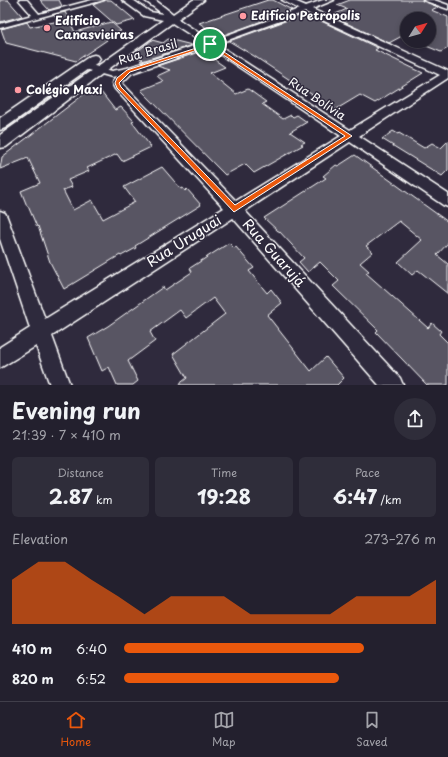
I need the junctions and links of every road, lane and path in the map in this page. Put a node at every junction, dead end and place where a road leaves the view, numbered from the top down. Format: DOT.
graph roads {
  1 [pos="23,0"];
  2 [pos="100,0"];
  3 [pos="127,0"];
  4 [pos="149,0"];
  5 [pos="199,0"];
  6 [pos="286,0"];
  7 [pos="330,0"];
  8 [pos="427,0"];
  9 [pos="175,4"];
  10 [pos="448,7"];
  11 [pos="306,10"];
  12 [pos="165,15"];
  13 [pos="37,16"];
  14 [pos="0,26"];
  15 [pos="210,44"];
  16 [pos="84,66"];
  17 [pos="99,70"];
  18 [pos="129,71"];
  19 [pos="448,74"];
  20 [pos="0,125"];
  21 [pos="349,136"];
  22 [pos="0,143"];
  23 [pos="448,201"];
  24 [pos="234,209"];
  25 [pos="0,217"];
  26 [pos="42,332"];
  27 [pos="0,358"];
  28 [pos="60,385"];
  29 [pos="393,385"];
  1 -- 13 [label="street"];
  2 -- 13 [label="street"];
  3 -- 12 [label="main road"];
  4 -- 12 [label="main road"];
  5 -- 12 [label="main road"];
  6 -- 11 [label="street"];
  7 -- 11 [label="street, Rua Brasil"];
  8 -- 10 [label="street"];
  9 -- 12 [label="main road"];
  11 -- 15 [label="street, Rua Brasil"];
  11 -- 19 [label="street"];
  12 -- 15 [label="street, Rua Bolívia"];
  12 -- 16 [label="main road"];
  12 -- 17 [label="main road"];
  13 -- 14 [label="street"];
  15 -- 18 [label="street, Rua Brasil"];
  15 -- 21 [label="street, Rua Bolívia"];
  16 -- 17 [label="street, Rua Brasil"];
  16 -- 20 [label="main road"];
  17 -- 18 [label="street, Rua Brasil"];
  17 -- 22 [label="main road"];
  18 -- 24 [label="street, Rua Guarujá"];
  19 -- 21 [label="street, Rua Uruguai"];
  21 -- 23 [label="street, Rua Bolívia"];
  21 -- 24 [label="street, Rua Uruguai"];
  24 -- 26 [label="street, Rua Uruguai"];
  24 -- 29 [label="street, Rua Guarujá"];
  25 -- 26 [label="street"];
  26 -- 27 [label="street, Rua Uruguai"];
  26 -- 28 [label="street"];
}
